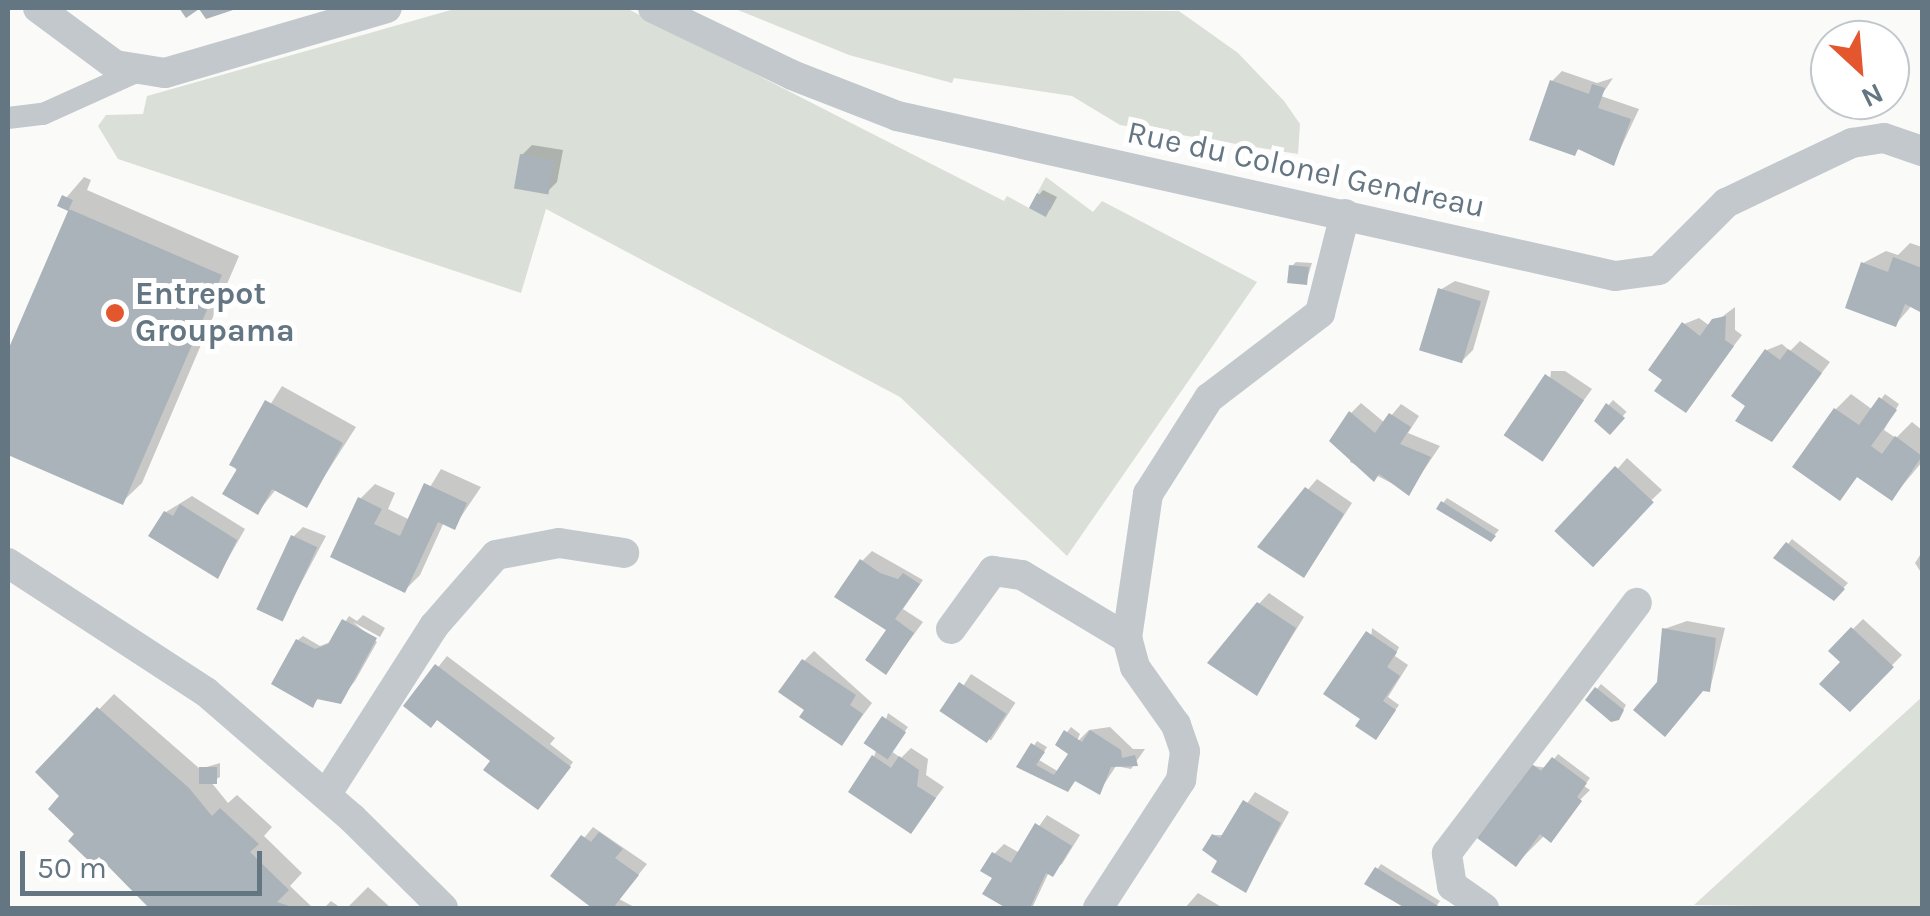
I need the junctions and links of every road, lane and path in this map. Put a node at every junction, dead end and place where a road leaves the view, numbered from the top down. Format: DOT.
graph roads {
  1 [pos="38,8"];
  2 [pos="387,8"];
  3 [pos="653,8"];
  4 [pos="136,72"];
  5 [pos="8,118"];
  6 [pos="1922,150"];
  7 [pos="1345,214"];
  8 [pos="624,553"];
  9 [pos="8,564"];
  10 [pos="1637,603"];
  11 [pos="951,629"];
  12 [pos="1127,638"];
  13 [pos="326,795"];
  14 [pos="443,908"];
  15 [pos="1098,908"];
  16 [pos="1484,908"];
  1 -- 4 [label="street"];
  2 -- 4 [label="street"];
  3 -- 7 [label="street, Rue du Colonel Gendreau"];
  4 -- 5 [label="street"];
  6 -- 7 [label="street, Rue du Colonel Gendreau"];
  7 -- 12 [label="street"];
  8 -- 13 [label="street"];
  9 -- 13 [label="street"];
  10 -- 16 [label="street"];
  11 -- 12 [label="street"];
  12 -- 15 [label="street"];
  13 -- 14 [label="street"];
}
